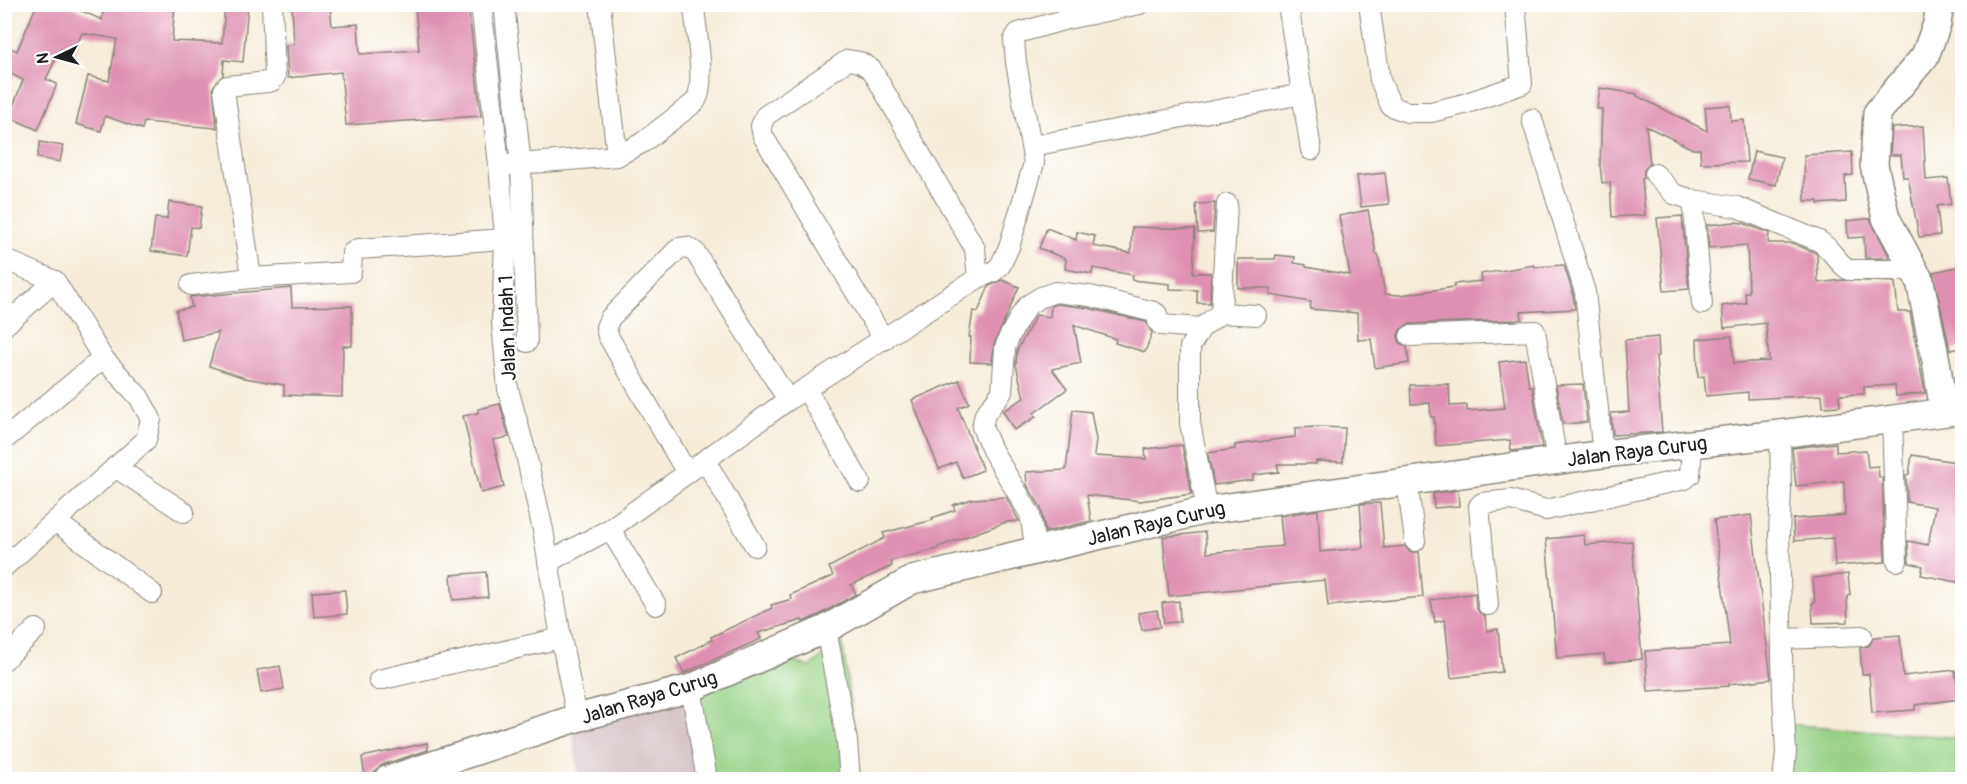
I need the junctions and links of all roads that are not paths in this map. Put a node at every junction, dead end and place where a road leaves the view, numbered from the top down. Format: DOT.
graph roads {
  1 [pos="272,4"];
  2 [pos="481,4"];
  3 [pos="504,4"];
  4 [pos="600,4"];
  5 [pos="1140,4"];
  6 [pos="1288,4"];
  7 [pos="1368,4"];
  8 [pos="1515,4"];
  9 [pos="1940,4"];
  10 [pos="694,8"];
  11 [pos="1302,94"];
  12 [pos="1532,119"];
  13 [pos="1032,146"];
  14 [pos="1311,150"];
  15 [pos="617,156"];
  16 [pos="499,165"];
  17 [pos="521,166"];
  18 [pos="1655,174"];
  19 [pos="1693,200"];
  20 [pos="1227,204"];
  21 [pos="505,239"];
  22 [pos="1009,247"];
  23 [pos="975,249"];
  24 [pos="4,259"];
  25 [pos="1915,270"];
  26 [pos="251,278"];
  27 [pos="978,278"];
  28 [pos="55,282"];
  29 [pos="190,285"];
  30 [pos="1702,304"];
  31 [pos="1221,313"];
  32 [pos="1256,315"];
  33 [pos="4,327"];
  34 [pos="1201,328"];
  35 [pos="1410,336"];
  36 [pos="884,340"];
  37 [pos="527,342"];
  38 [pos="103,358"];
  39 [pos="806,389"];
  40 [pos="788,400"];
  41 [pos="1953,411"];
  42 [pos="1892,420"];
  43 [pos="1780,434"];
  44 [pos="4,440"];
  45 [pos="1692,445"];
  46 [pos="1603,454"];
  47 [pos="705,460"];
  48 [pos="1557,461"];
  49 [pos="116,467"];
  50 [pos="687,473"];
  51 [pos="1407,481"];
  52 [pos="860,482"];
  53 [pos="1206,510"];
  54 [pos="184,512"];
  55 [pos="55,521"];
  56 [pos="610,529"];
  57 [pos="1415,541"];
  58 [pos="754,546"];
  59 [pos="1036,552"];
  60 [pos="1897,561"];
  61 [pos="548,562"];
  62 [pos="4,567"];
  63 [pos="152,593"];
  64 [pos="656,605"];
  65 [pos="1488,605"];
  66 [pos="826,628"];
  67 [pos="36,629"];
  68 [pos="1862,636"];
  69 [pos="561,638"];
  70 [pos="1782,639"];
  71 [pos="4,660"];
  72 [pos="379,680"];
  73 [pos="691,688"];
  74 [pos="577,718"];
  75 [pos="432,772"];
  76 [pos="387,780"];
  77 [pos="707,780"];
  78 [pos="850,780"];
  79 [pos="1783,780"];
  1 -- 26 [label="street"];
  2 -- 16 [label="street, Jalan Indah 1"];
  3 -- 17 [label="street"];
  4 -- 15 [label="street"];
  5 -- 13 [label="street"];
  6 -- 11 [label="street"];
  7 -- 8 [label="street"];
  9 -- 25 [label="main road"];
  10 -- 15 [label="street"];
  11 -- 13 [label="street"];
  11 -- 14 [label="street"];
  12 -- 46 [label="street"];
  13 -- 22 [label="street"];
  15 -- 17 [label="street"];
  16 -- 17 [label="street"];
  16 -- 21 [label="street, Jalan Indah 1"];
  17 -- 37 [label="street"];
  18 -- 19 [label="street"];
  19 -- 25 [label="street"];
  19 -- 30 [label="street"];
  20 -- 31 [label="street"];
  21 -- 26 [label="street"];
  21 -- 61 [label="street, Jalan Indah 1"];
  22 -- 23 [label="street"];
  22 -- 27 [label="street"];
  23 -- 27 [label="street"];
  23 -- 36 [label="street"];
  24 -- 28 [label="street"];
  25 -- 41 [label="main road"];
  26 -- 29 [label="street"];
  27 -- 36 [label="street"];
  28 -- 33 [label="street"];
  28 -- 38 [label="street"];
  31 -- 32 [label="street"];
  31 -- 34 [label="street"];
  34 -- 53 [label="street"];
  34 -- 59 [label="street"];
  35 -- 48 [label="street"];
  36 -- 39 [label="street"];
  38 -- 44 [label="street"];
  38 -- 49 [label="street"];
  39 -- 40 [label="street"];
  39 -- 52 [label="street"];
  40 -- 47 [label="street"];
  40 -- 50 [label="street"];
  41 -- 42 [label="main road, Jalan Raya Curug"];
  42 -- 43 [label="main road, Jalan Raya Curug"];
  42 -- 60 [label="street"];
  43 -- 45 [label="main road, Jalan Raya Curug"];
  43 -- 70 [label="street"];
  45 -- 46 [label="main road, Jalan Raya Curug"];
  45 -- 65 [label="street"];
  46 -- 48 [label="main road, Jalan Raya Curug"];
  47 -- 50 [label="street"];
  47 -- 58 [label="street"];
  48 -- 51 [label="main road, Jalan Raya Curug"];
  49 -- 54 [label="street"];
  49 -- 55 [label="street"];
  50 -- 56 [label="street"];
  51 -- 53 [label="main road, Jalan Raya Curug"];
  51 -- 57 [label="street"];
  53 -- 59 [label="main road, Jalan Raya Curug"];
  55 -- 62 [label="street"];
  55 -- 63 [label="street"];
  56 -- 61 [label="street"];
  56 -- 64 [label="street"];
  59 -- 66 [label="main road, Jalan Raya Curug"];
  61 -- 69 [label="street, Jalan Indah 1"];
  66 -- 73 [label="main road, Jalan Raya Curug"];
  66 -- 78 [label="street"];
  67 -- 71 [label="street"];
  68 -- 70 [label="street"];
  69 -- 72 [label="street"];
  69 -- 74 [label="street, Jalan Indah 1"];
  70 -- 79 [label="street"];
  73 -- 74 [label="main road, Jalan Raya Curug"];
  73 -- 77 [label="street"];
  74 -- 75 [label="main road, Jalan Raya Curug"];
  75 -- 76 [label="main road, Jalan Raya Curug"];
}
